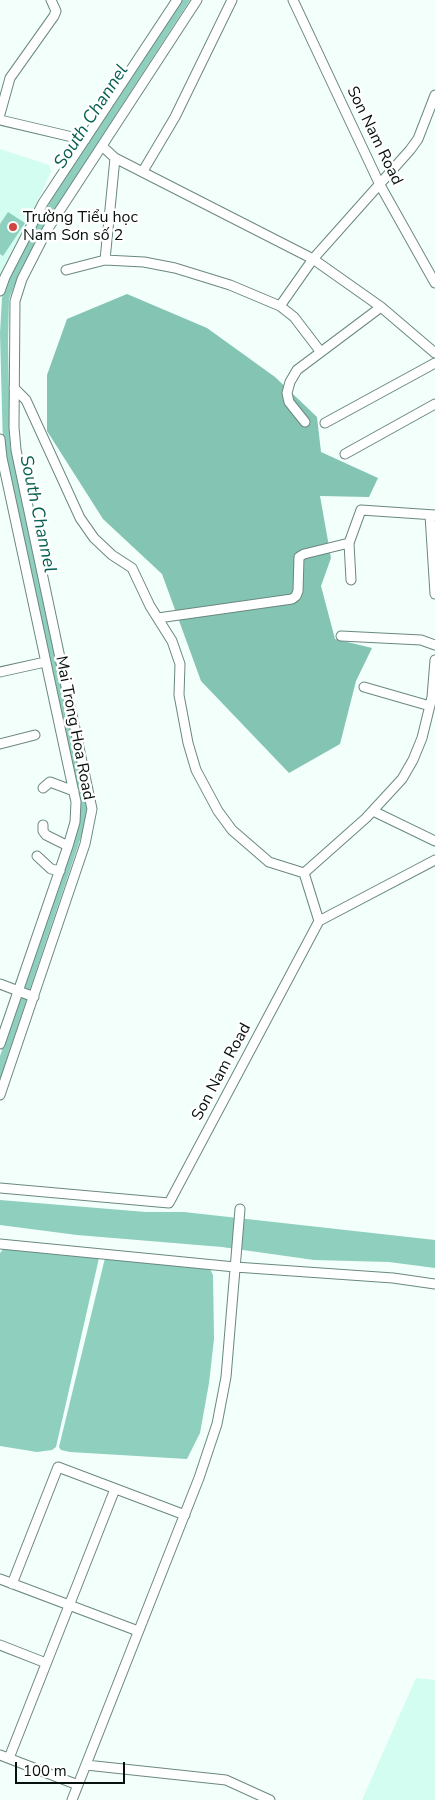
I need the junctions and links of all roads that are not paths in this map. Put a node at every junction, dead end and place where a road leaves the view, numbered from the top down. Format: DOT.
graph roads {
  1 [pos="51,0"];
  2 [pos="177,0"];
  3 [pos="197,0"];
  4 [pos="232,0"];
  5 [pos="293,0"];
  6 [pos="435,94"];
  7 [pos="0,114"];
  8 [pos="0,120"];
  9 [pos="85,140"];
  10 [pos="102,146"];
  11 [pos="115,158"];
  12 [pos="143,171"];
  13 [pos="380,185"];
  14 [pos="313,259"];
  15 [pos="105,260"];
  16 [pos="66,270"];
  17 [pos="435,283"];
  18 [pos="0,291"];
  19 [pos="280,306"];
  20 [pos="381,306"];
  21 [pos="320,351"];
  22 [pos="435,353"];
  23 [pos="435,363"];
  24 [pos="14,388"];
  25 [pos="435,404"];
  26 [pos="305,422"];
  27 [pos="326,423"];
  28 [pos="0,439"];
  29 [pos="345,454"];
  30 [pos="433,515"];
  31 [pos="349,542"];
  32 [pos="351,580"];
  33 [pos="435,594"];
  34 [pos="158,618"];
  35 [pos="341,636"];
  36 [pos="435,645"];
  37 [pos="435,660"];
  38 [pos="45,662"];
  39 [pos="0,672"];
  40 [pos="364,688"];
  41 [pos="430,706"];
  42 [pos="35,734"];
  43 [pos="0,744"];
  44 [pos="43,788"];
  45 [pos="74,791"];
  46 [pos="373,810"];
  47 [pos="43,825"];
  48 [pos="435,841"];
  49 [pos="68,846"];
  50 [pos="37,856"];
  51 [pos="435,860"];
  52 [pos="60,871"];
  53 [pos="304,873"];
  54 [pos="319,921"];
  55 [pos="0,984"];
  56 [pos="19,992"];
  57 [pos="34,997"];
  58 [pos="0,1044"];
  59 [pos="0,1095"];
  60 [pos="0,1188"];
  61 [pos="240,1209"];
  62 [pos="0,1244"];
  63 [pos="235,1264"];
  64 [pos="435,1284"];
  65 [pos="115,1489"];
  66 [pos="185,1514"];
  67 [pos="0,1579"];
  68 [pos="12,1584"];
  69 [pos="69,1605"];
  70 [pos="138,1632"];
  71 [pos="0,1645"];
  72 [pos="46,1663"];
  73 [pos="0,1755"];
  74 [pos="9,1758"];
  75 [pos="86,1765"];
  76 [pos="78,1785"];
  77 [pos="72,1800"];
  78 [pos="270,1800"];
  1 -- 7 [label="street"];
  2 -- 9 [label="street"];
  3 -- 10 [label="street"];
  4 -- 12 [label="street"];
  5 -- 13 [label="street, Son Nam Road"];
  6 -- 13 [label="street"];
  8 -- 9 [label="street"];
  9 -- 18 [label="street"];
  10 -- 11 [label="street"];
  10 -- 24 [label="street"];
  11 -- 12 [label="street"];
  11 -- 15 [label="street"];
  12 -- 14 [label="street"];
  13 -- 14 [label="street"];
  13 -- 17 [label="street, Son Nam Road"];
  14 -- 19 [label="street"];
  14 -- 20 [label="street"];
  15 -- 16 [label="street"];
  15 -- 19 [label="street"];
  19 -- 21 [label="street"];
  20 -- 21 [label="street"];
  20 -- 22 [label="street"];
  21 -- 26 [label="street"];
  23 -- 27 [label="street"];
  24 -- 34 [label="street"];
  24 -- 57 [label="street"];
  25 -- 29 [label="street"];
  28 -- 38 [label="street, Mai Trong Hoa Road"];
  30 -- 31 [label="street"];
  30 -- 33 [label="street"];
  31 -- 32 [label="street"];
  31 -- 34 [label="street"];
  34 -- 53 [label="street"];
  35 -- 36 [label="street"];
  37 -- 41 [label="street"];
  38 -- 39 [label="street"];
  38 -- 45 [label="street, Mai Trong Hoa Road"];
  40 -- 41 [label="street"];
  41 -- 46 [label="street"];
  42 -- 43 [label="street"];
  44 -- 45 [label="street"];
  45 -- 49 [label="street, Mai Trong Hoa Road"];
  46 -- 48 [label="street"];
  46 -- 53 [label="street"];
  47 -- 49 [label="street"];
  49 -- 52 [label="street, Mai Trong Hoa Road"];
  50 -- 52 [label="street"];
  51 -- 54 [label="street"];
  52 -- 56 [label="street, Mai Trong Hoa Road"];
  53 -- 54 [label="street"];
  54 -- 60 [label="street, Son Nam Road"];
  55 -- 56 [label="street"];
  56 -- 57 [label="street"];
  56 -- 58 [label="street, Mai Trong Hoa Road"];
  57 -- 59 [label="street"];
  61 -- 63 [label="street"];
  62 -- 63 [label="street"];
  63 -- 64 [label="street"];
  63 -- 66 [label="street"];
  65 -- 66 [label="street"];
  65 -- 68 [label="street"];
  65 -- 69 [label="street"];
  66 -- 70 [label="street"];
  67 -- 68 [label="street"];
  68 -- 69 [label="street"];
  69 -- 70 [label="street"];
  69 -- 72 [label="street"];
  70 -- 75 [label="street"];
  71 -- 72 [label="street"];
  72 -- 74 [label="street"];
  73 -- 74 [label="street"];
  74 -- 76 [label="street"];
  75 -- 76 [label="street"];
  75 -- 78 [label="street"];
  76 -- 77 [label="street"];
}
